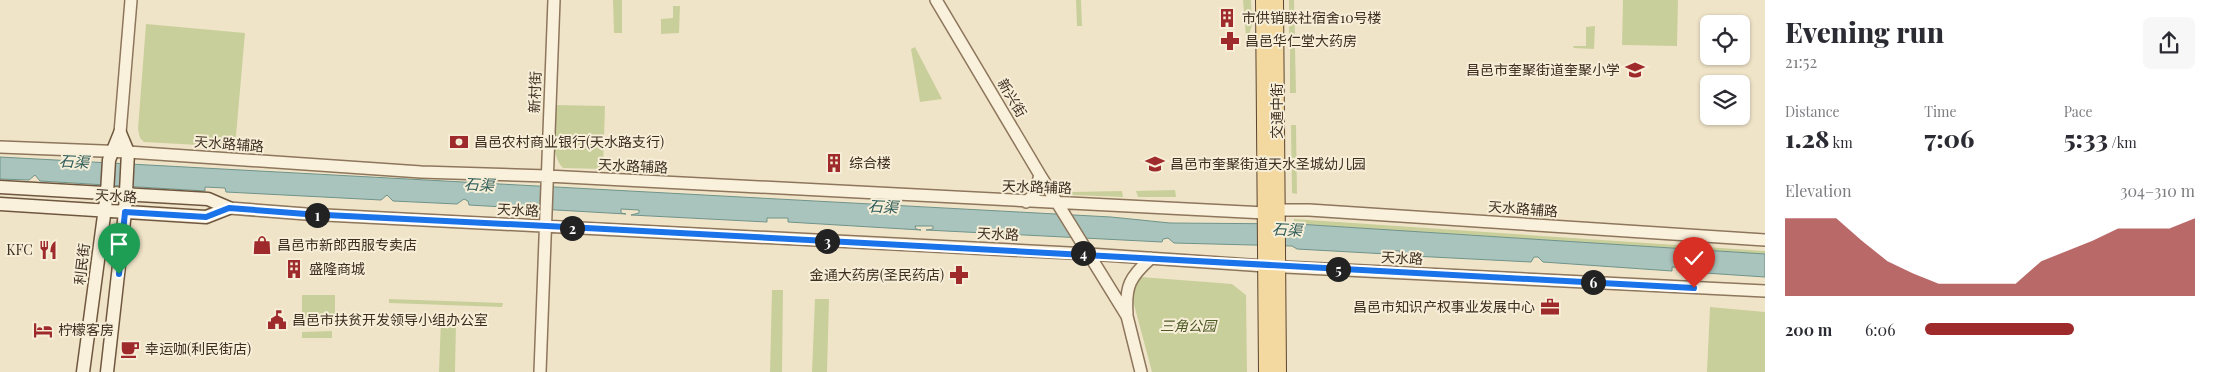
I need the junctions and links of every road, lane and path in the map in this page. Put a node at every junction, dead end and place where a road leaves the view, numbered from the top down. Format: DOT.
graph roads {
  1 [pos="130,0"];
  2 [pos="554,0"];
  3 [pos="936,0"];
  4 [pos="1263,0"];
  5 [pos="1276,0"];
  6 [pos="120,132"];
  7 [pos="0,147"];
  8 [pos="110,156"];
  9 [pos="128,156"];
  10 [pos="1040,175"];
  11 [pos="547,180"];
  12 [pos="0,187"];
  13 [pos="107,190"];
  14 [pos="126,192"];
  15 [pos="1026,202"];
  16 [pos="0,204"];
  17 [pos="1060,207"];
  18 [pos="229,208"];
  19 [pos="104,210"];
  20 [pos="125,212"];
  21 [pos="1271,217"];
  22 [pos="544,226"];
  23 [pos="1765,240"];
  24 [pos="1089,254"];
  25 [pos="1151,258"];
  26 [pos="1272,266"];
  27 [pos="1765,291"];
  28 [pos="1127,316"];
  29 [pos="83,372"];
  30 [pos="107,372"];
  31 [pos="540,372"];
  32 [pos="1141,372"];
  33 [pos="1266,372"];
  34 [pos="1280,372"];
  1 -- 6 [label="street, 利民街"];
  2 -- 11 [label="street, 新村街"];
  3 -- 10 [label="street, 新兴街"];
  4 -- 21 [label="main road, 交通中街"];
  5 -- 21 [label="main road, 交通中街"];
  6 -- 8 [label="main road, 利民街"];
  6 -- 9 [label="main road, 利民街"];
  7 -- 8 [label="street, 天水路辅路"];
  8 -- 9 [label="street, 天水路辅路"];
  8 -- 13 [label="main road, 利民街"];
  9 -- 11 [label="street, 天水路辅路"];
  9 -- 14 [label="main road, 利民街"];
  10 -- 15 [label="street"];
  10 -- 17 [label="street, 新兴街"];
  11 -- 15 [label="street, 天水路辅路"];
  11 -- 22 [label="street, 新村街"];
  12 -- 13 [label="main road, 天水路"];
  13 -- 14 [label="main road, 天水路"];
  13 -- 19 [label="main road, 利民街"];
  14 -- 18 [label="main road, 天水路"];
  14 -- 20 [label="main road, 利民街"];
  15 -- 17 [label="street, 天水路辅路"];
  16 -- 19 [label="main road, 天水路"];
  17 -- 21 [label="street, 天水路辅路"];
  17 -- 24 [label="street, 新兴街"];
  18 -- 20 [label="main road, 天水路"];
  18 -- 22 [label="street, 天水路"];
  19 -- 20 [label="main road, 天水路"];
  19 -- 29 [label="main road, 利民街"];
  20 -- 30 [label="main road, 利民街"];
  21 -- 23 [label="street, 天水路辅路"];
  21 -- 26 [label="main road, 交通中街"];
  22 -- 24 [label="street, 天水路"];
  22 -- 31 [label="street"];
  24 -- 25 [label="street, 天水路"];
  24 -- 28 [label="street"];
  25 -- 26 [label="street, 天水路"];
  25 -- 28 [label="street"];
  26 -- 27 [label="street, 天水路"];
  26 -- 33 [label="main road, 交通中街"];
  26 -- 34 [label="main road, 交通中街"];
  28 -- 32 [label="street"];
}
